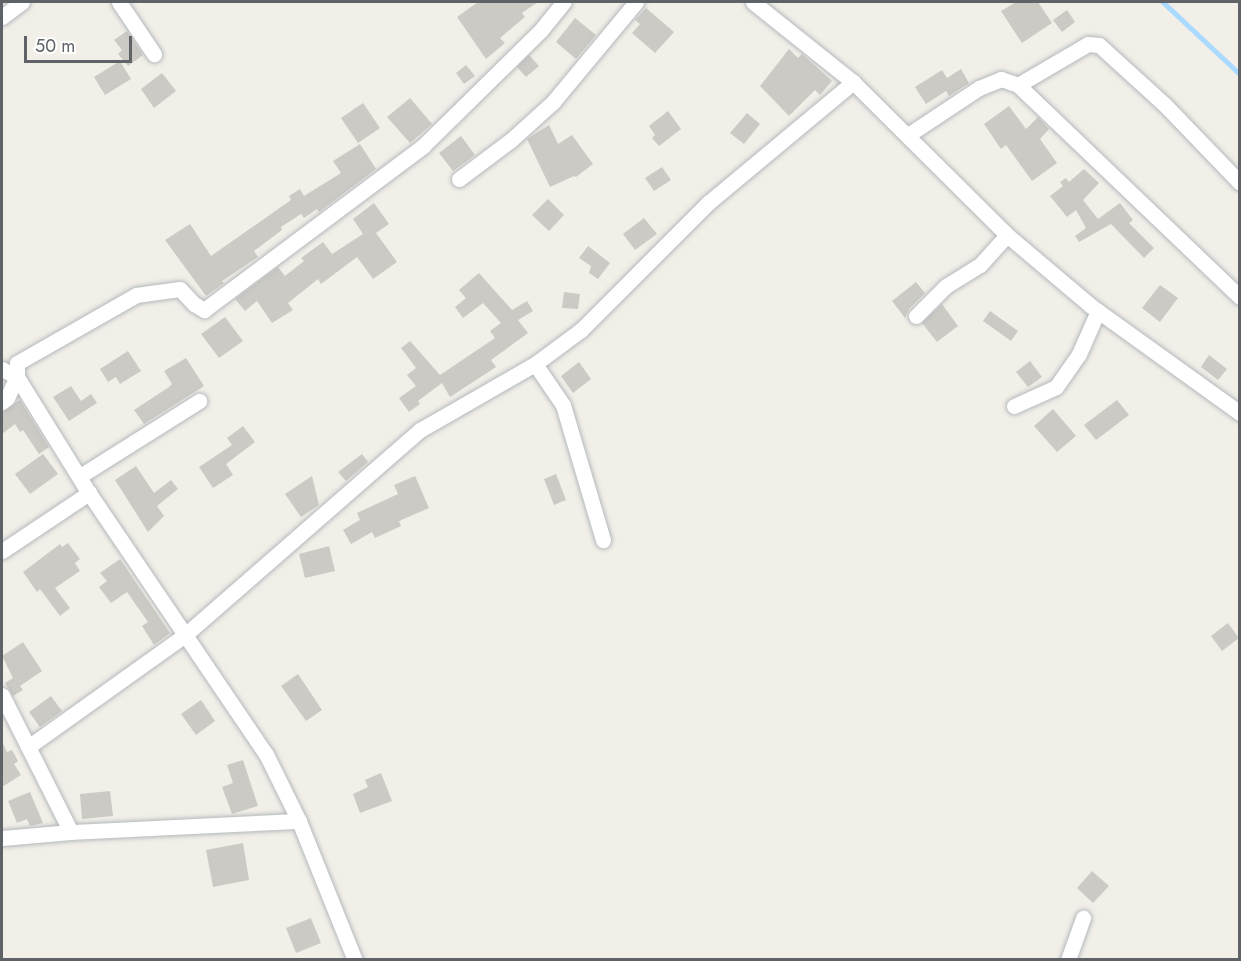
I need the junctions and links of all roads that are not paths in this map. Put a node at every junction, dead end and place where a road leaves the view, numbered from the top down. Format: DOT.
graph roads {
  1 [pos="22,2"];
  2 [pos="118,2"];
  3 [pos="564,2"];
  4 [pos="636,2"];
  5 [pos="753,2"];
  6 [pos="2,17"];
  7 [pos="154,54"];
  8 [pos="853,82"];
  9 [pos="1018,85"];
  10 [pos="908,135"];
  11 [pos="459,179"];
  12 [pos="1239,183"];
  13 [pos="1007,235"];
  14 [pos="1239,297"];
  15 [pos="1098,311"];
  16 [pos="916,316"];
  17 [pos="535,364"];
  18 [pos="2,369"];
  19 [pos="17,377"];
  20 [pos="199,401"];
  21 [pos="2,402"];
  22 [pos="1014,406"];
  23 [pos="1239,413"];
  24 [pos="80,476"];
  25 [pos="89,493"];
  26 [pos="603,540"];
  27 [pos="2,551"];
  28 [pos="185,635"];
  29 [pos="2,695"];
  30 [pos="28,747"];
  31 [pos="299,821"];
  32 [pos="71,832"];
  33 [pos="2,838"];
  34 [pos="1083,918"];
  35 [pos="355,960"];
  36 [pos="1068,960"];
  1 -- 6 [label="street"];
  2 -- 7 [label="street"];
  3 -- 19 [label="street"];
  4 -- 11 [label="street"];
  5 -- 8 [label="street"];
  8 -- 10 [label="street"];
  8 -- 17 [label="street"];
  9 -- 10 [label="street"];
  9 -- 12 [label="street"];
  9 -- 14 [label="street"];
  10 -- 13 [label="street"];
  13 -- 15 [label="street"];
  13 -- 16 [label="street"];
  15 -- 22 [label="street"];
  15 -- 23 [label="street"];
  17 -- 26 [label="street"];
  17 -- 28 [label="street"];
  18 -- 19 [label="street"];
  19 -- 21 [label="street"];
  19 -- 24 [label="street"];
  20 -- 24 [label="street"];
  24 -- 25 [label="street"];
  25 -- 27 [label="street"];
  25 -- 28 [label="street"];
  28 -- 30 [label="street"];
  28 -- 31 [label="street"];
  29 -- 30 [label="street"];
  30 -- 32 [label="street"];
  31 -- 32 [label="street"];
  31 -- 35 [label="street"];
  32 -- 33 [label="street"];
  34 -- 36 [label="street"];
}
